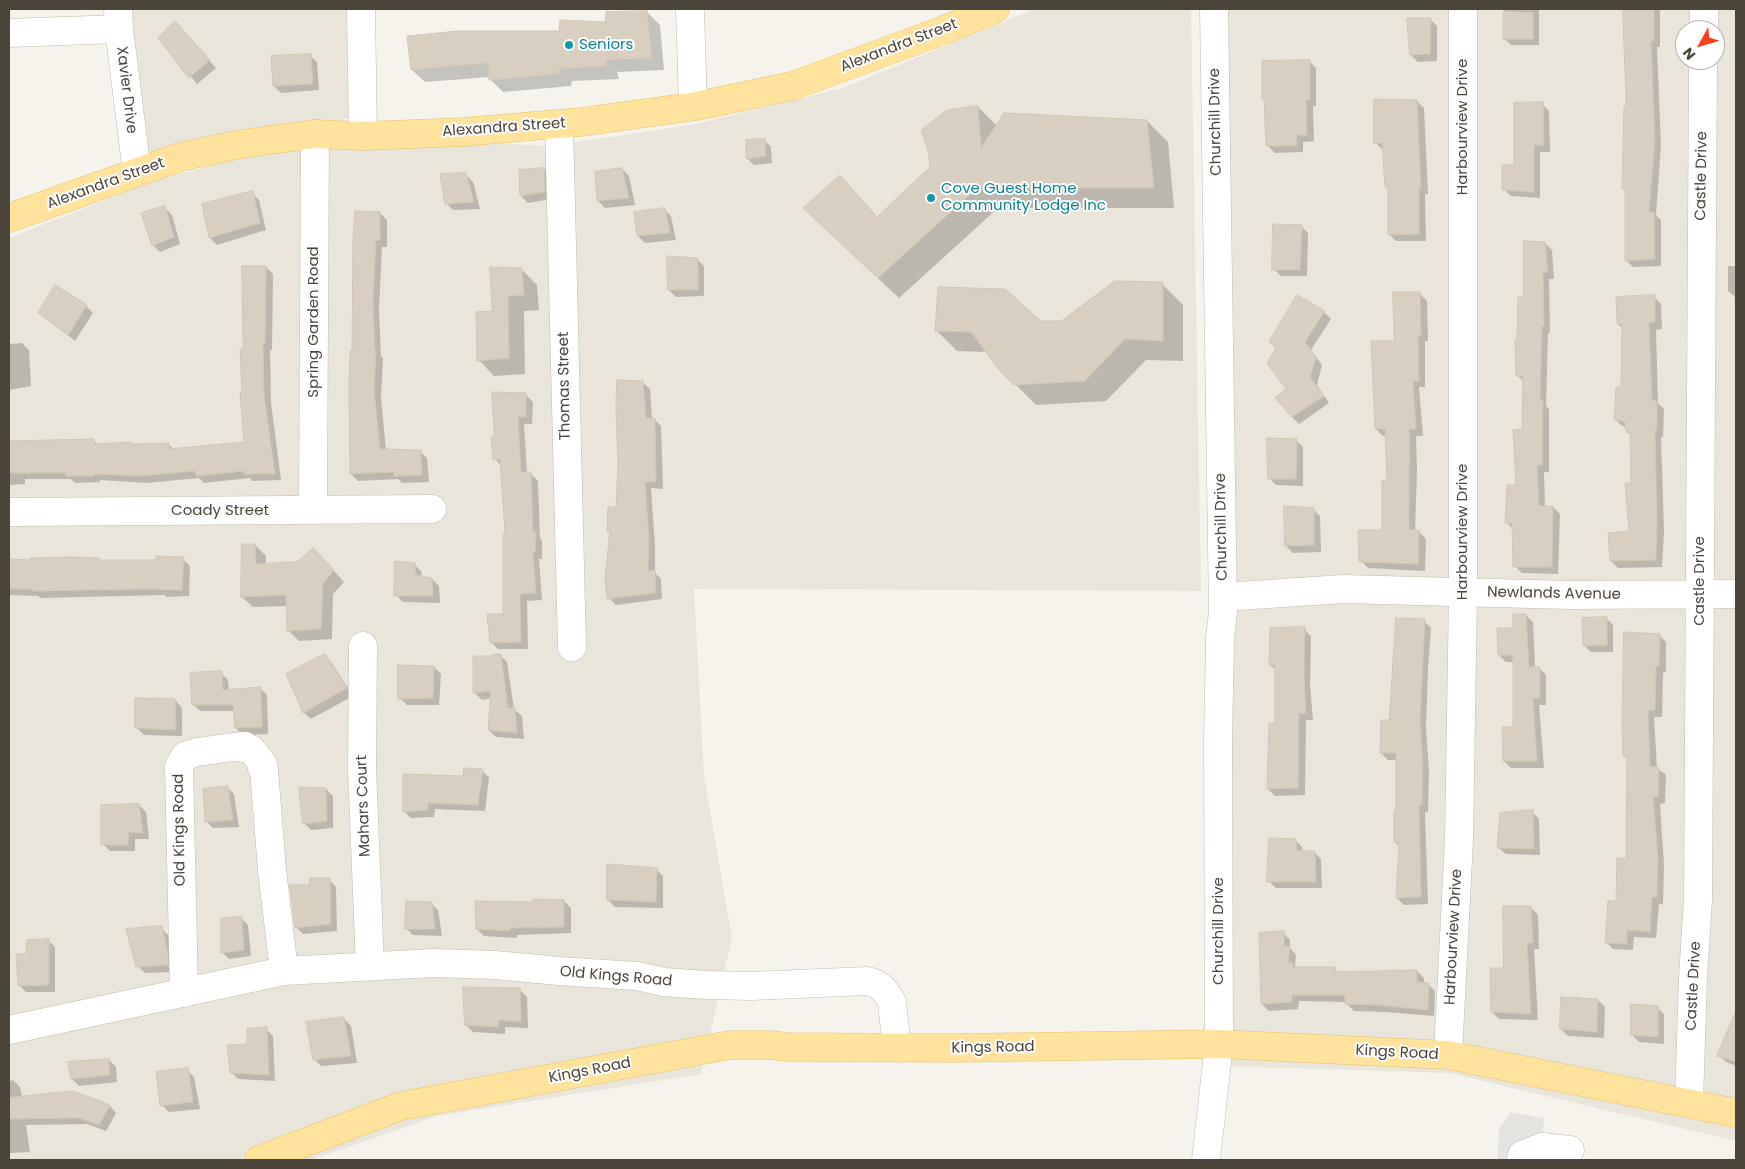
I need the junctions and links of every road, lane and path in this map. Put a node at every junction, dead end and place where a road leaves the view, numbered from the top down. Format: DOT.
graph roads {
  1 [pos="361,9"];
  2 [pos="690,9"];
  3 [pos="995,9"];
  4 [pos="1214,9"];
  5 [pos="1463,9"];
  6 [pos="119,19"];
  7 [pos="9,33"];
  8 [pos="1703,70"];
  9 [pos="693,106"];
  10 [pos="559,124"];
  11 [pos="315,134"];
  12 [pos="363,136"];
  13 [pos="137,172"];
  14 [pos="9,218"];
  15 [pos="432,509"];
  16 [pos="313,510"];
  17 [pos="9,512"];
  18 [pos="1463,593"];
  19 [pos="1736,594"];
  20 [pos="1700,595"];
  21 [pos="1223,597"];
  22 [pos="363,646"];
  23 [pos="572,647"];
  24 [pos="370,966"];
  25 [pos="284,971"];
  26 [pos="184,994"];
  27 [pos="9,1030"];
  28 [pos="1219,1044"];
  29 [pos="897,1048"];
  30 [pos="1448,1055"];
  31 [pos="1689,1102"];
  32 [pos="1736,1113"];
  33 [pos="1570,1150"];
  34 [pos="258,1160"];
  35 [pos="1206,1160"];
  36 [pos="1522,1160"];
  1 -- 12 [label="street"];
  2 -- 9 [label="street"];
  3 -- 9 [label="main road, Alexandra Street"];
  4 -- 21 [label="street, Churchill Drive"];
  5 -- 18 [label="street, Harbourview Drive"];
  6 -- 7 [label="street"];
  6 -- 13 [label="street, Xavier Drive"];
  8 -- 20 [label="street, Castle Drive"];
  9 -- 10 [label="main road, Alexandra Street"];
  10 -- 12 [label="main road, Alexandra Street"];
  10 -- 23 [label="street, Thomas Street"];
  11 -- 12 [label="main road, Alexandra Street"];
  11 -- 13 [label="main road, Alexandra Street"];
  11 -- 16 [label="street, Spring Garden Road"];
  13 -- 14 [label="main road, Alexandra Street"];
  15 -- 16 [label="street, Coady Street"];
  16 -- 17 [label="street, Coady Street"];
  18 -- 20 [label="street, Newlands Avenue"];
  18 -- 21 [label="street, Newlands Avenue"];
  18 -- 30 [label="street, Harbourview Drive"];
  19 -- 20 [label="street, Newlands Avenue"];
  20 -- 31 [label="street, Castle Drive"];
  21 -- 28 [label="street, Churchill Drive"];
  22 -- 24 [label="street, Mahars Court"];
  24 -- 25 [label="street, Old Kings Road"];
  24 -- 29 [label="street, Old Kings Road"];
  25 -- 26 [label="street, Old Kings Road"];
  25 -- 26 [label="street, Old Kings Road"];
  26 -- 27 [label="street, Old Kings Road"];
  28 -- 29 [label="main road, Kings Road"];
  28 -- 30 [label="main road, Kings Road"];
  28 -- 35 [label="street, Churchill Drive"];
  29 -- 34 [label="main road, Kings Road"];
  30 -- 31 [label="main road, Kings Road"];
  31 -- 32 [label="main road, Kings Road"];
  33 -- 36 [label="street"];
}
